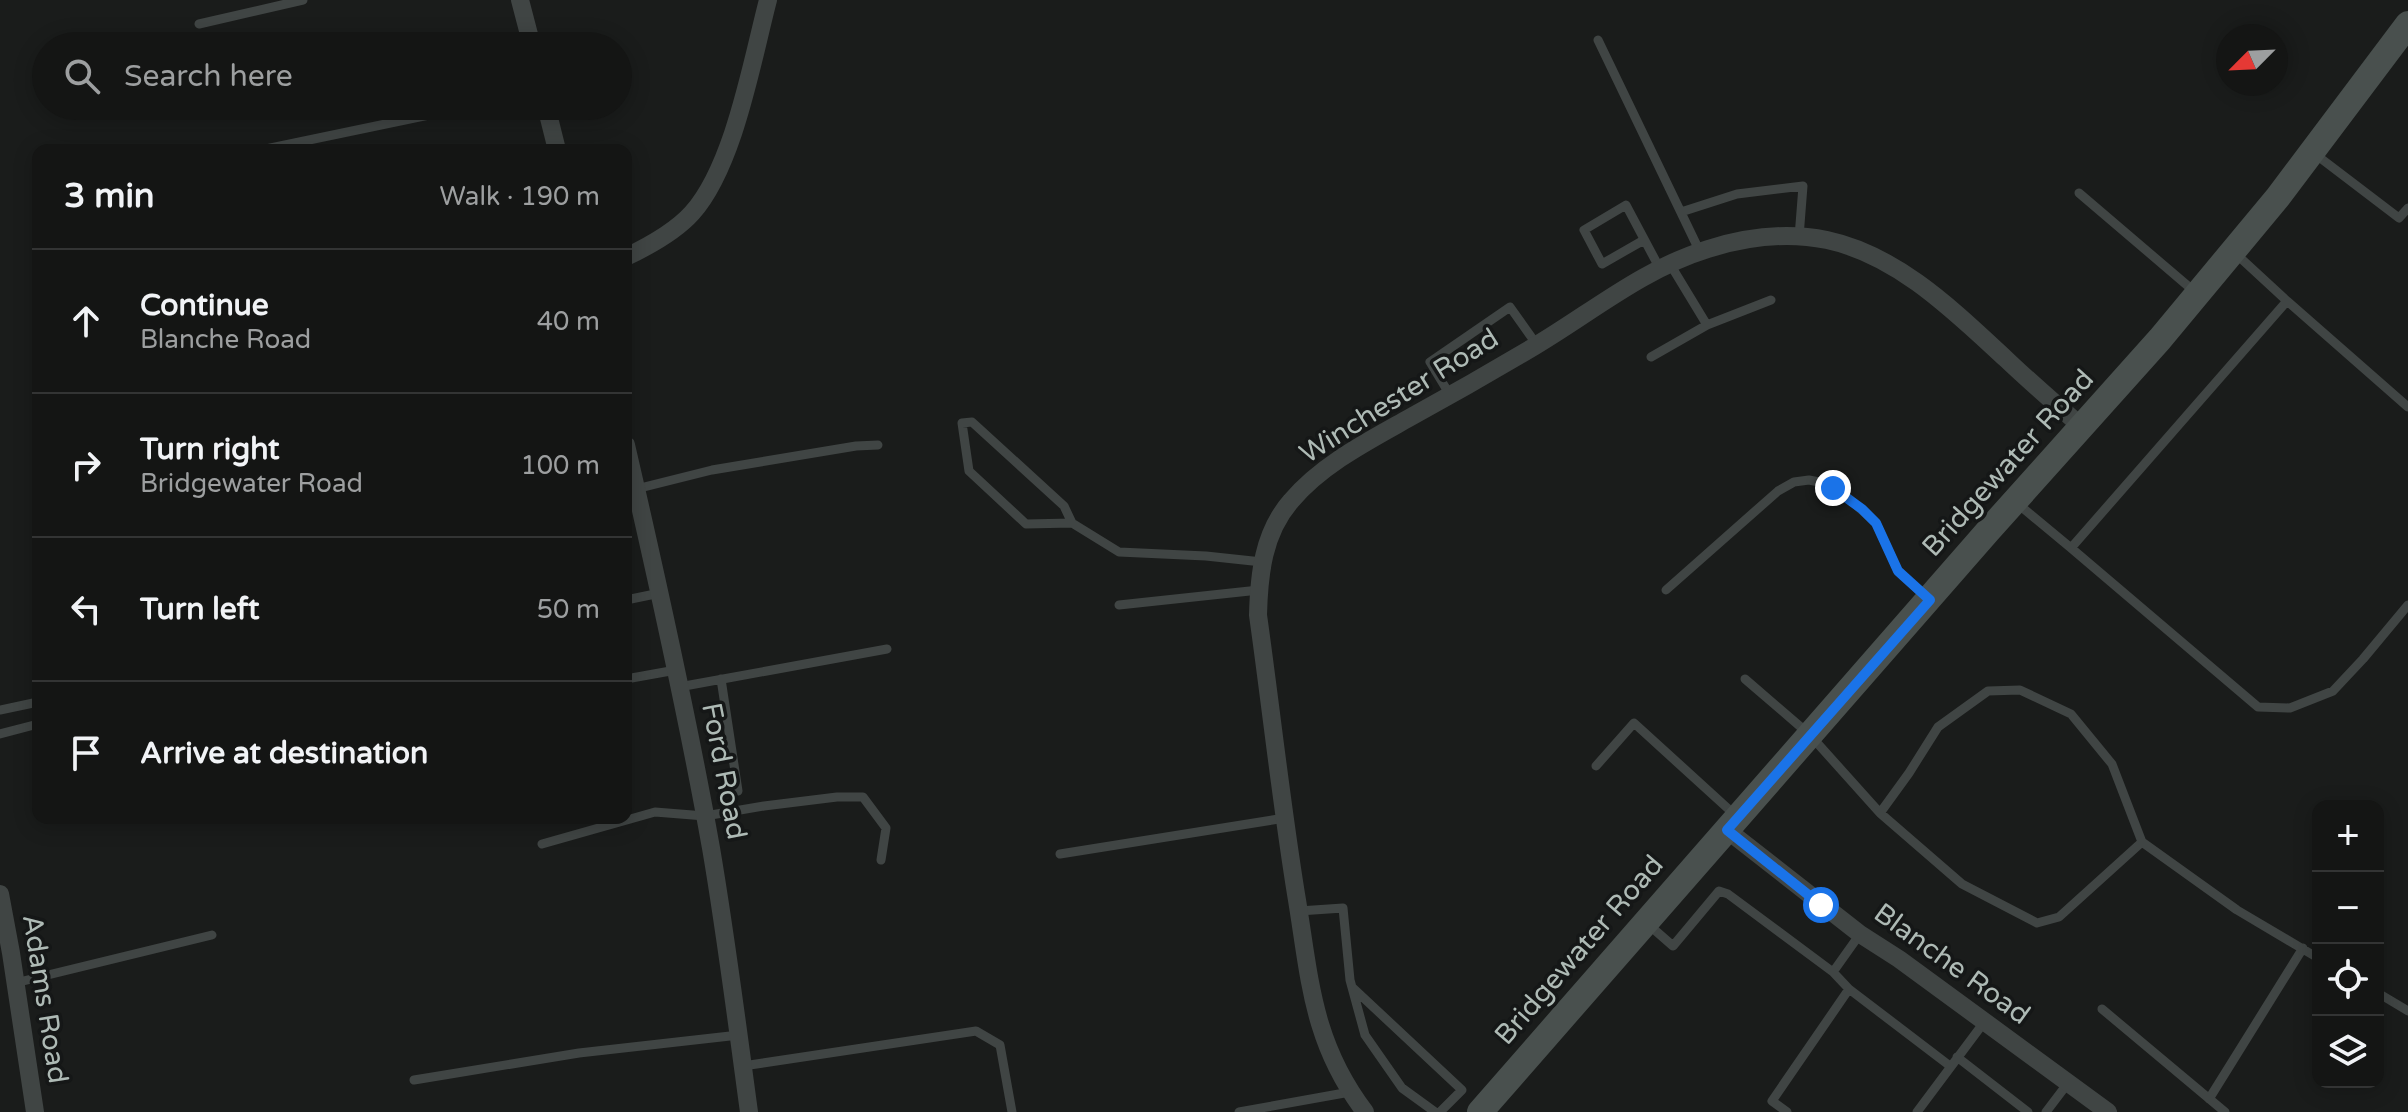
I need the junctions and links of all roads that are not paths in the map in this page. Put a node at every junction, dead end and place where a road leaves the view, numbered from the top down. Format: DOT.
graph roads {
  1 [pos="303,0"];
  2 [pos="520,0"];
  3 [pos="768,0"];
  4 [pos="199,24"];
  5 [pos="2408,24"];
  6 [pos="528,32"];
  7 [pos="1598,40"];
  8 [pos="405,120"];
  9 [pos="550,120"];
  10 [pos="290,144"];
  11 [pos="556,144"];
  12 [pos="2312,152"];
  13 [pos="2079,193"];
  14 [pos="2408,208"];
  15 [pos="1681,212"];
  16 [pos="1799,237"];
  17 [pos="1644,240"];
  18 [pos="2233,251"];
  19 [pos="1700,252"];
  20 [pos="632,254"];
  21 [pos="1665,266"];
  22 [pos="2198,294"];
  23 [pos="1771,300"];
  24 [pos="2287,301"];
  25 [pos="1707,325"];
  26 [pos="1537,345"];
  27 [pos="1651,357"];
  28 [pos="1450,395"];
  29 [pos="2408,407"];
  30 [pos="2083,428"];
  31 [pos="878,445"];
  32 [pos="632,471"];
  33 [pos="636,489"];
  34 [pos="2015,502"];
  35 [pos="1072,523"];
  36 [pos="2071,548"];
  37 [pos="1262,562"];
  38 [pos="1259,590"];
  39 [pos="1666,590"];
  40 [pos="660,593"];
  41 [pos="632,599"];
  42 [pos="1930,600"];
  43 [pos="1119,605"];
  44 [pos="2408,605"];
  45 [pos="887,649"];
  46 [pos="678,678"];
  47 [pos="632,679"];
  48 [pos="721,679"];
  49 [pos="1745,679"];
  50 [pos="32,703"];
  51 [pos="0,710"];
  52 [pos="32,726"];
  53 [pos="0,734"];
  54 [pos="1810,735"];
  55 [pos="1596,766"];
  56 [pos="738,791"];
  57 [pos="1880,813"];
  58 [pos="705,816"];
  59 [pos="1285,818"];
  60 [pos="632,819"];
  61 [pos="613,824"];
  62 [pos="1732,824"];
  63 [pos="2142,842"];
  64 [pos="542,844"];
  65 [pos="1060,854"];
  66 [pos="881,860"];
  67 [pos="0,894"];
  68 [pos="1299,911"];
  69 [pos="1647,923"];
  70 [pos="1860,934"];
  71 [pos="212,935"];
  72 [pos="2303,948"];
  73 [pos="2312,954"];
  74 [pos="1833,972"];
  75 [pos="15,983"];
  76 [pos="1353,988"];
  77 [pos="1849,989"];
  78 [pos="2384,997"];
  79 [pos="2102,1009"];
  80 [pos="2408,1011"];
  81 [pos="1985,1021"];
  82 [pos="739,1035"];
  83 [pos="1953,1062"];
  84 [pos="743,1066"];
  85 [pos="414,1080"];
  86 [pos="2068,1083"];
  87 [pos="1350,1092"];
  88 [pos="2209,1099"];
  89 [pos="35,1112"];
  90 [pos="749,1112"];
  91 [pos="1012,1112"];
  92 [pos="1239,1112"];
  93 [pos="1365,1112"];
  94 [pos="1438,1112"];
  95 [pos="1480,1112"];
  96 [pos="1787,1112"];
  97 [pos="1917,1112"];
  98 [pos="2028,1112"];
  99 [pos="2046,1112"];
  100 [pos="2108,1112"];
  101 [pos="2225,1112"];
  1 -- 4 [label="lane"];
  2 -- 6 [label="street"];
  3 -- 20 [label="street"];
  5 -- 12 [label="main road, Bridgewater Road"];
  7 -- 15 [label="lane"];
  8 -- 10 [label="lane"];
  9 -- 11 [label="street"];
  12 -- 14 [label="lane"];
  12 -- 18 [label="main road, Bridgewater Road"];
  13 -- 22 [label="lane"];
  15 -- 16 [label="lane"];
  15 -- 19 [label="lane"];
  16 -- 19 [label="street, Winchester Road"];
  16 -- 30 [label="street, Winchester Road"];
  17 -- 17 [label="lane"];
  17 -- 21 [label="lane"];
  18 -- 22 [label="main road, Bridgewater Road"];
  18 -- 24 [label="lane"];
  19 -- 21 [label="street, Winchester Road"];
  21 -- 25 [label="lane"];
  21 -- 26 [label="street, Winchester Road"];
  22 -- 30 [label="main road, Bridgewater Road"];
  23 -- 25 [label="lane"];
  24 -- 29 [label="lane"];
  24 -- 36 [label="lane"];
  25 -- 27 [label="lane"];
  26 -- 28 [label="street, Winchester Road"];
  26 -- 28 [label="lane"];
  28 -- 37 [label="street, Winchester Road"];
  30 -- 34 [label="main road, Bridgewater Road"];
  31 -- 33 [label="lane"];
  32 -- 33 [label="street, Ford Road"];
  33 -- 40 [label="street, Ford Road"];
  34 -- 36 [label="lane"];
  34 -- 42 [label="main road, Bridgewater Road"];
  35 -- 35 [label="lane"];
  35 -- 37 [label="lane"];
  36 -- 44 [label="lane"];
  37 -- 38 [label="street, Winchester Road"];
  38 -- 43 [label="lane"];
  38 -- 59 [label="street, Winchester Road"];
  39 -- 42 [label="lane"];
  40 -- 41 [label="lane"];
  40 -- 46 [label="street, Ford Road"];
  42 -- 54 [label="main road, Bridgewater Road"];
  45 -- 48 [label="lane"];
  46 -- 47 [label="lane"];
  46 -- 48 [label="lane"];
  46 -- 58 [label="street, Ford Road"];
  48 -- 56 [label="lane"];
  49 -- 54 [label="lane"];
  50 -- 51 [label="lane"];
  52 -- 53 [label="lane"];
  54 -- 57 [label="lane"];
  54 -- 62 [label="main road, Bridgewater Road"];
  55 -- 62 [label="lane"];
  57 -- 63 [label="lane"];
  57 -- 63 [label="lane"];
  58 -- 60 [label="lane"];
  58 -- 66 [label="lane"];
  58 -- 82 [label="street, Ford Road"];
  59 -- 65 [label="lane"];
  59 -- 68 [label="street, Winchester Road"];
  61 -- 64 [label="lane"];
  62 -- 69 [label="main road, Bridgewater Road"];
  62 -- 70 [label="street, Blanche Road"];
  63 -- 72 [label="lane"];
  67 -- 75 [label="street, Adams Road"];
  68 -- 76 [label="lane"];
  68 -- 87 [label="street, Winchester Road"];
  69 -- 74 [label="lane"];
  69 -- 95 [label="main road, Bridgewater Road"];
  70 -- 74 [label="lane"];
  70 -- 81 [label="street, Blanche Road"];
  71 -- 75 [label="lane"];
  72 -- 73 [label="lane"];
  72 -- 88 [label="lane"];
  74 -- 77 [label="lane"];
  75 -- 89 [label="street, Adams Road"];
  76 -- 94 [label="lane"];
  76 -- 94 [label="lane"];
  77 -- 83 [label="lane"];
  77 -- 96 [label="lane"];
  78 -- 80 [label="lane"];
  79 -- 88 [label="lane"];
  81 -- 83 [label="lane"];
  81 -- 86 [label="street, Blanche Road"];
  82 -- 84 [label="street, Ford Road"];
  82 -- 85 [label="lane"];
  83 -- 97 [label="lane"];
  83 -- 98 [label="lane"];
  84 -- 90 [label="street, Ford Road"];
  84 -- 91 [label="lane"];
  86 -- 99 [label="lane"];
  86 -- 100 [label="street, Blanche Road"];
  87 -- 92 [label="lane"];
  87 -- 93 [label="street, Winchester Road"];
  88 -- 101 [label="lane"];
}
